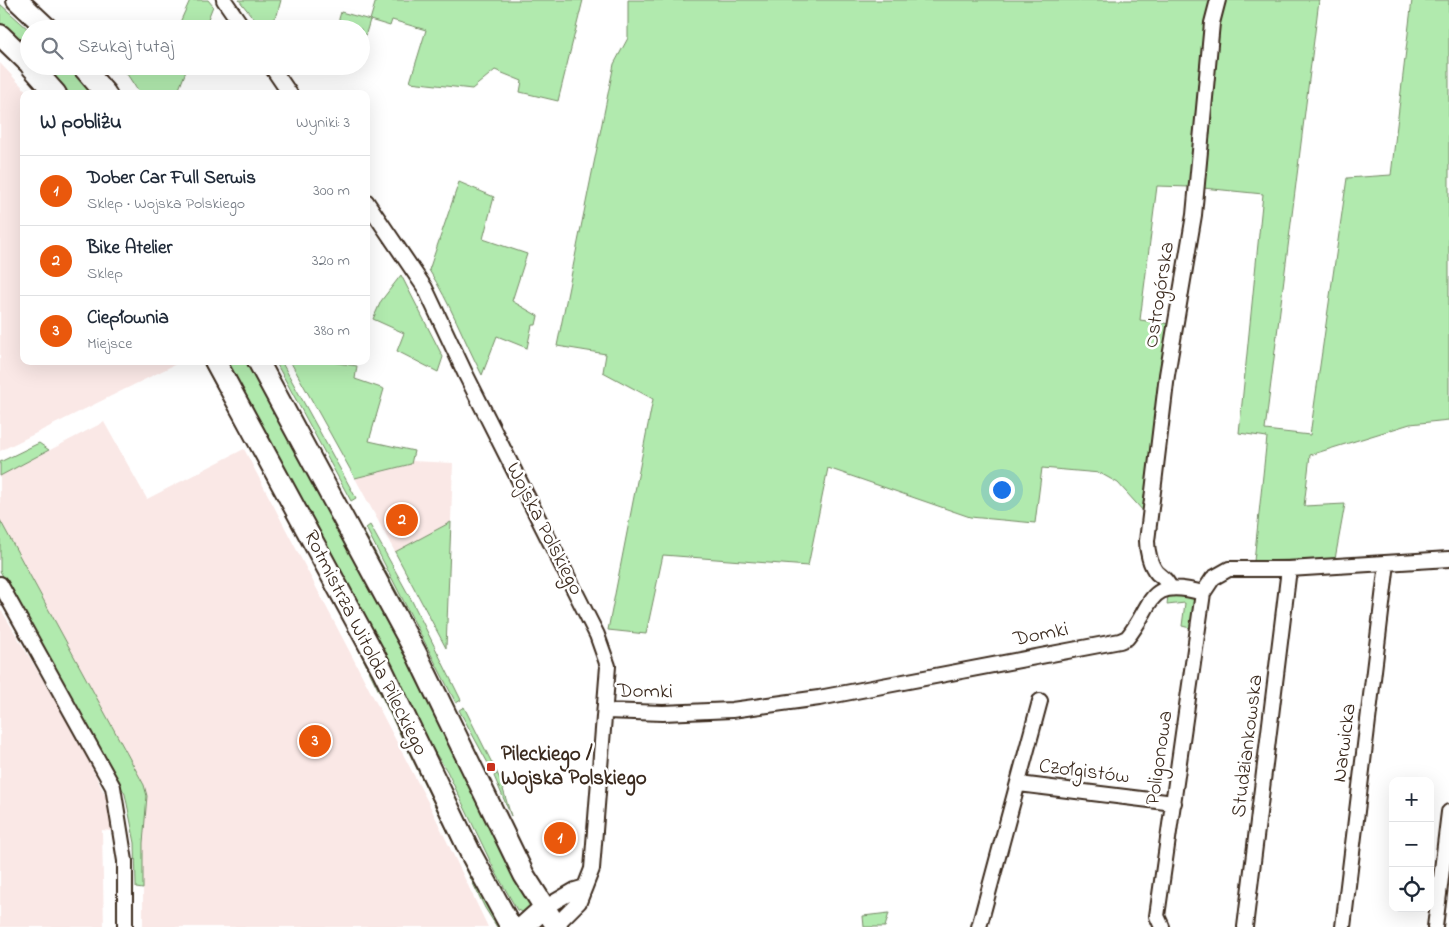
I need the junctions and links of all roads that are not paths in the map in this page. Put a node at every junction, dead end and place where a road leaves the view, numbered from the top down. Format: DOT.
graph roads {
  1 [pos="17,0"];
  2 [pos="224,0"];
  3 [pos="1218,0"];
  4 [pos="38,20"];
  5 [pos="238,20"];
  6 [pos="0,36"];
  7 [pos="20,55"];
  8 [pos="39,75"];
  9 [pos="90,75"];
  10 [pos="277,75"];
  11 [pos="52,90"];
  12 [pos="103,90"];
  13 [pos="287,90"];
  14 [pos="370,207"];
  15 [pos="217,365"];
  16 [pos="260,365"];
  17 [pos="1449,559"];
  18 [pos="1386,563"];
  19 [pos="1289,569"];
  20 [pos="0,584"];
  21 [pos="1170,588"];
  22 [pos="1203,593"];
  23 [pos="1040,701"];
  24 [pos="606,711"];
  25 [pos="1019,784"];
  26 [pos="1174,803"];
  27 [pos="1449,812"];
  28 [pos="585,887"];
  29 [pos="552,922"];
  30 [pos="1159,922"];
  31 [pos="125,927"];
  32 [pos="511,927"];
  33 [pos="523,927"];
  34 [pos="979,927"];
  35 [pos="1148,927"];
  36 [pos="1245,927"];
  37 [pos="1343,927"];
  38 [pos="1435,927"];
  1 -- 4 [label="main road"];
  2 -- 5 [label="street"];
  3 -- 21 [label="street, Ostrogórska"];
  6 -- 7 [label="main road"];
  8 -- 11 [label="main road"];
  9 -- 12 [label="main road"];
  10 -- 13 [label="street"];
  14 -- 24 [label="street, Wojska Polskiego"];
  15 -- 32 [label="main road, Rotmistrza Witolda Pileckiego"];
  16 -- 29 [label="main road, Rotmistrza Witolda Pileckiego"];
  17 -- 18 [label="street"];
  18 -- 19 [label="street"];
  18 -- 37 [label="street, Narwicka"];
  19 -- 22 [label="street"];
  19 -- 36 [label="street, Studziankowska"];
  20 -- 31 [label="street"];
  21 -- 22 [label="street"];
  21 -- 24 [label="street, Domki"];
  22 -- 26 [label="street, Poligonowa"];
  23 -- 25 [label="street"];
  24 -- 28 [label="street, Wojska Polskiego"];
  25 -- 26 [label="street, Czołgistów"];
  25 -- 34 [label="street"];
  26 -- 30 [label="street, Poligonowa"];
  27 -- 38 [label="street"];
  28 -- 29 [label="street, Wojska Polskiego"];
  28 -- 29 [label="street, Wojska Polskiego"];
  29 -- 33 [label="main road, Wojska Polskiego"];
  30 -- 35 [label="street"];
}
